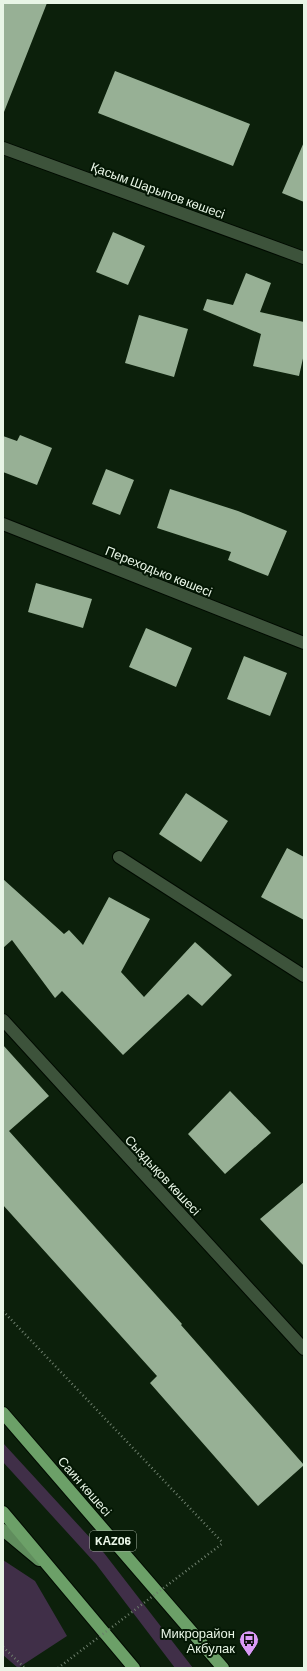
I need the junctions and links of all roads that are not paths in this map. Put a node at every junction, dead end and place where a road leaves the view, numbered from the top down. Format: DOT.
graph roads {
  1 [pos="3,148"];
  2 [pos="304,258"];
  3 [pos="3,524"];
  4 [pos="304,643"];
  5 [pos="119,857"];
  6 [pos="304,976"];
  7 [pos="3,1020"];
  8 [pos="304,1349"];
  9 [pos="3,1414"];
  10 [pos="3,1512"];
  11 [pos="3,1530"];
  12 [pos="49,1568"];
  13 [pos="134,1668"];
  14 [pos="223,1668"];
  1 -- 2 [label="street, Қасым Шарыпов көшесі"];
  3 -- 4 [label="street, Переходько көшесі"];
  5 -- 6 [label="street"];
  7 -- 8 [label="street, Сыздықов көшесі"];
  9 -- 14 [label="highway, Саин көшесі / KАZ06"];
  10 -- 12 [label="highway"];
  11 -- 12 [label="main road"];
  12 -- 13 [label="highway"];
}
